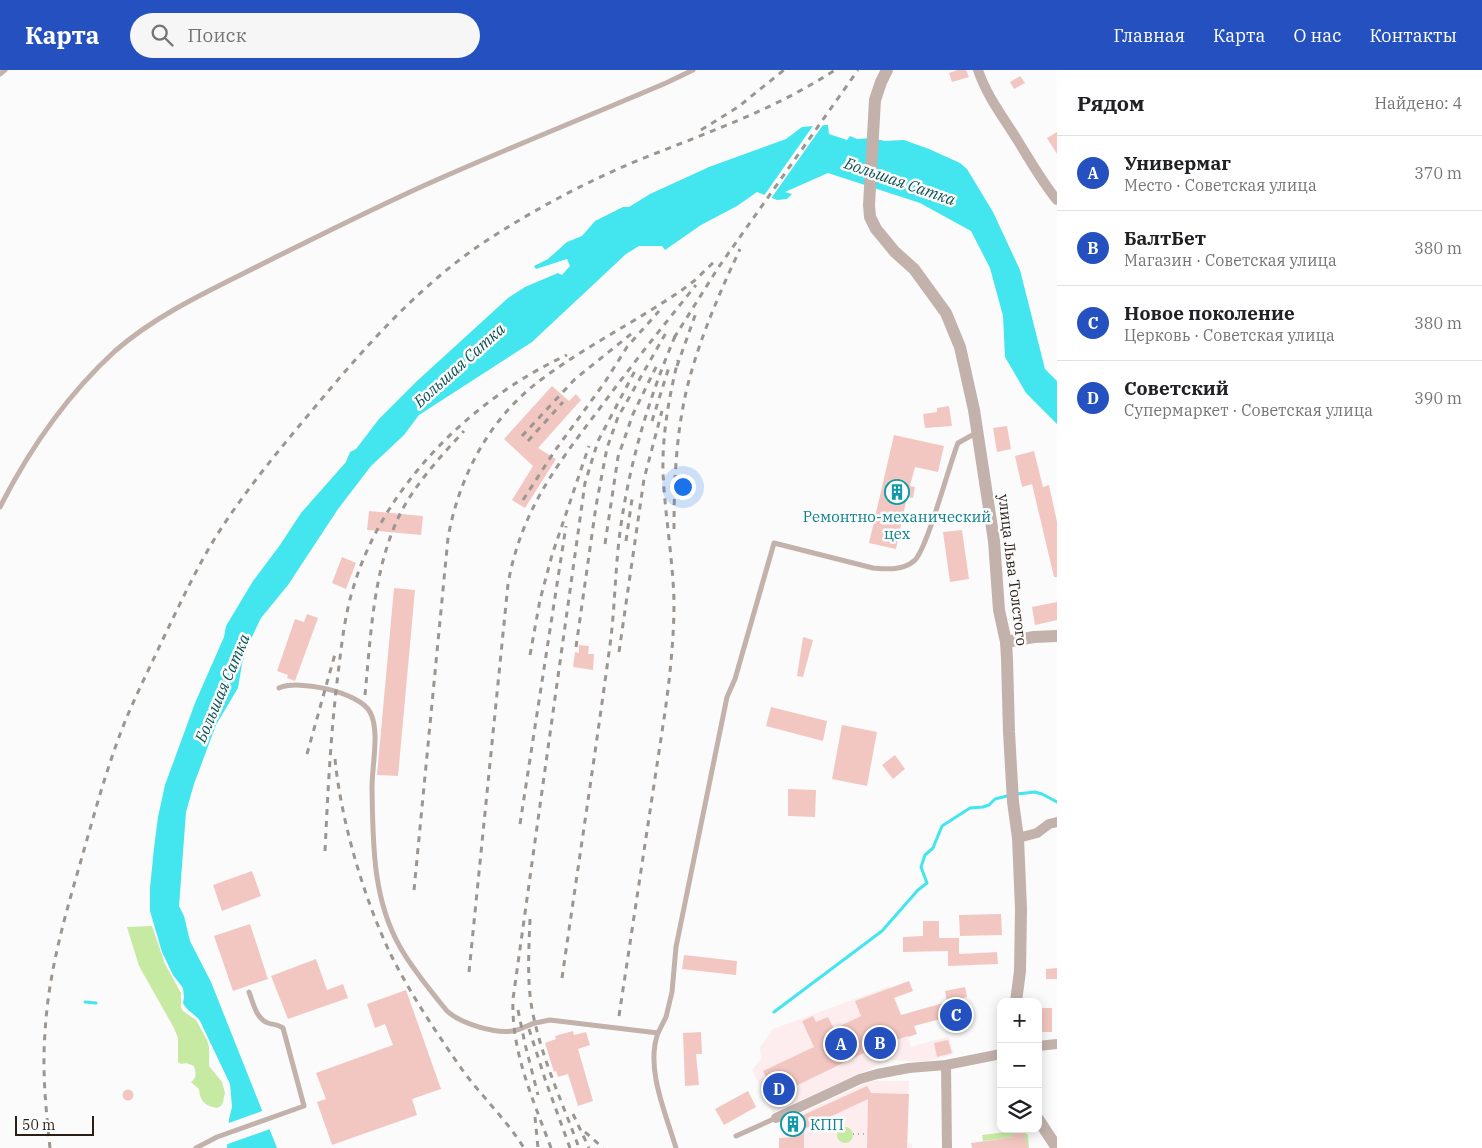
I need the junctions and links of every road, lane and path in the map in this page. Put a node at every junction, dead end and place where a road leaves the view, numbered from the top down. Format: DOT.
graph roads {
  1 [pos="5,70"];
  2 [pos="693,70"];
  3 [pos="887,70"];
  4 [pos="978,70"];
  5 [pos="0,74"];
  6 [pos="1057,200"];
  7 [pos="978,433"];
  8 [pos="0,508"];
  9 [pos="1057,636"];
  10 [pos="1006,642"];
  11 [pos="279,688"];
  12 [pos="1057,822"];
  13 [pos="1018,838"];
  14 [pos="249,992"];
  15 [pos="1017,998"];
  16 [pos="658,1033"];
  17 [pos="1057,1044"];
  18 [pos="1042,1046"];
  19 [pos="997,1055"];
  20 [pos="946,1065"];
  21 [pos="776,1118"];
  22 [pos="1042,1125"];
  23 [pos="854,1134"];
  24 [pos="867,1134"];
  25 [pos="736,1136"];
  26 [pos="196,1148"];
  27 [pos="676,1148"];
  28 [pos="947,1148"];
  29 [pos="1057,1148"];
  1 -- 5 [label="lane"];
  2 -- 8 [label="lane"];
  3 -- 7 [label="street, улица Льва Толстого"];
  4 -- 6 [label="street"];
  7 -- 10 [label="street, улица Льва Толстого"];
  7 -- 16 [label="lane"];
  9 -- 10 [label="street"];
  10 -- 13 [label="street, улица Льва Толстого"];
  11 -- 16 [label="lane"];
  12 -- 13 [label="street"];
  13 -- 15 [label="street, улица Льва Толстого"];
  14 -- 26 [label="lane"];
  16 -- 27 [label="lane"];
  17 -- 18 [label="street"];
  19 -- 20 [label="street"];
  20 -- 21 [label="street"];
  20 -- 28 [label="street"];
  21 -- 25 [label="lane"];
  22 -- 29 [label="street"];
  23 -- 24 [label="path"];
}
